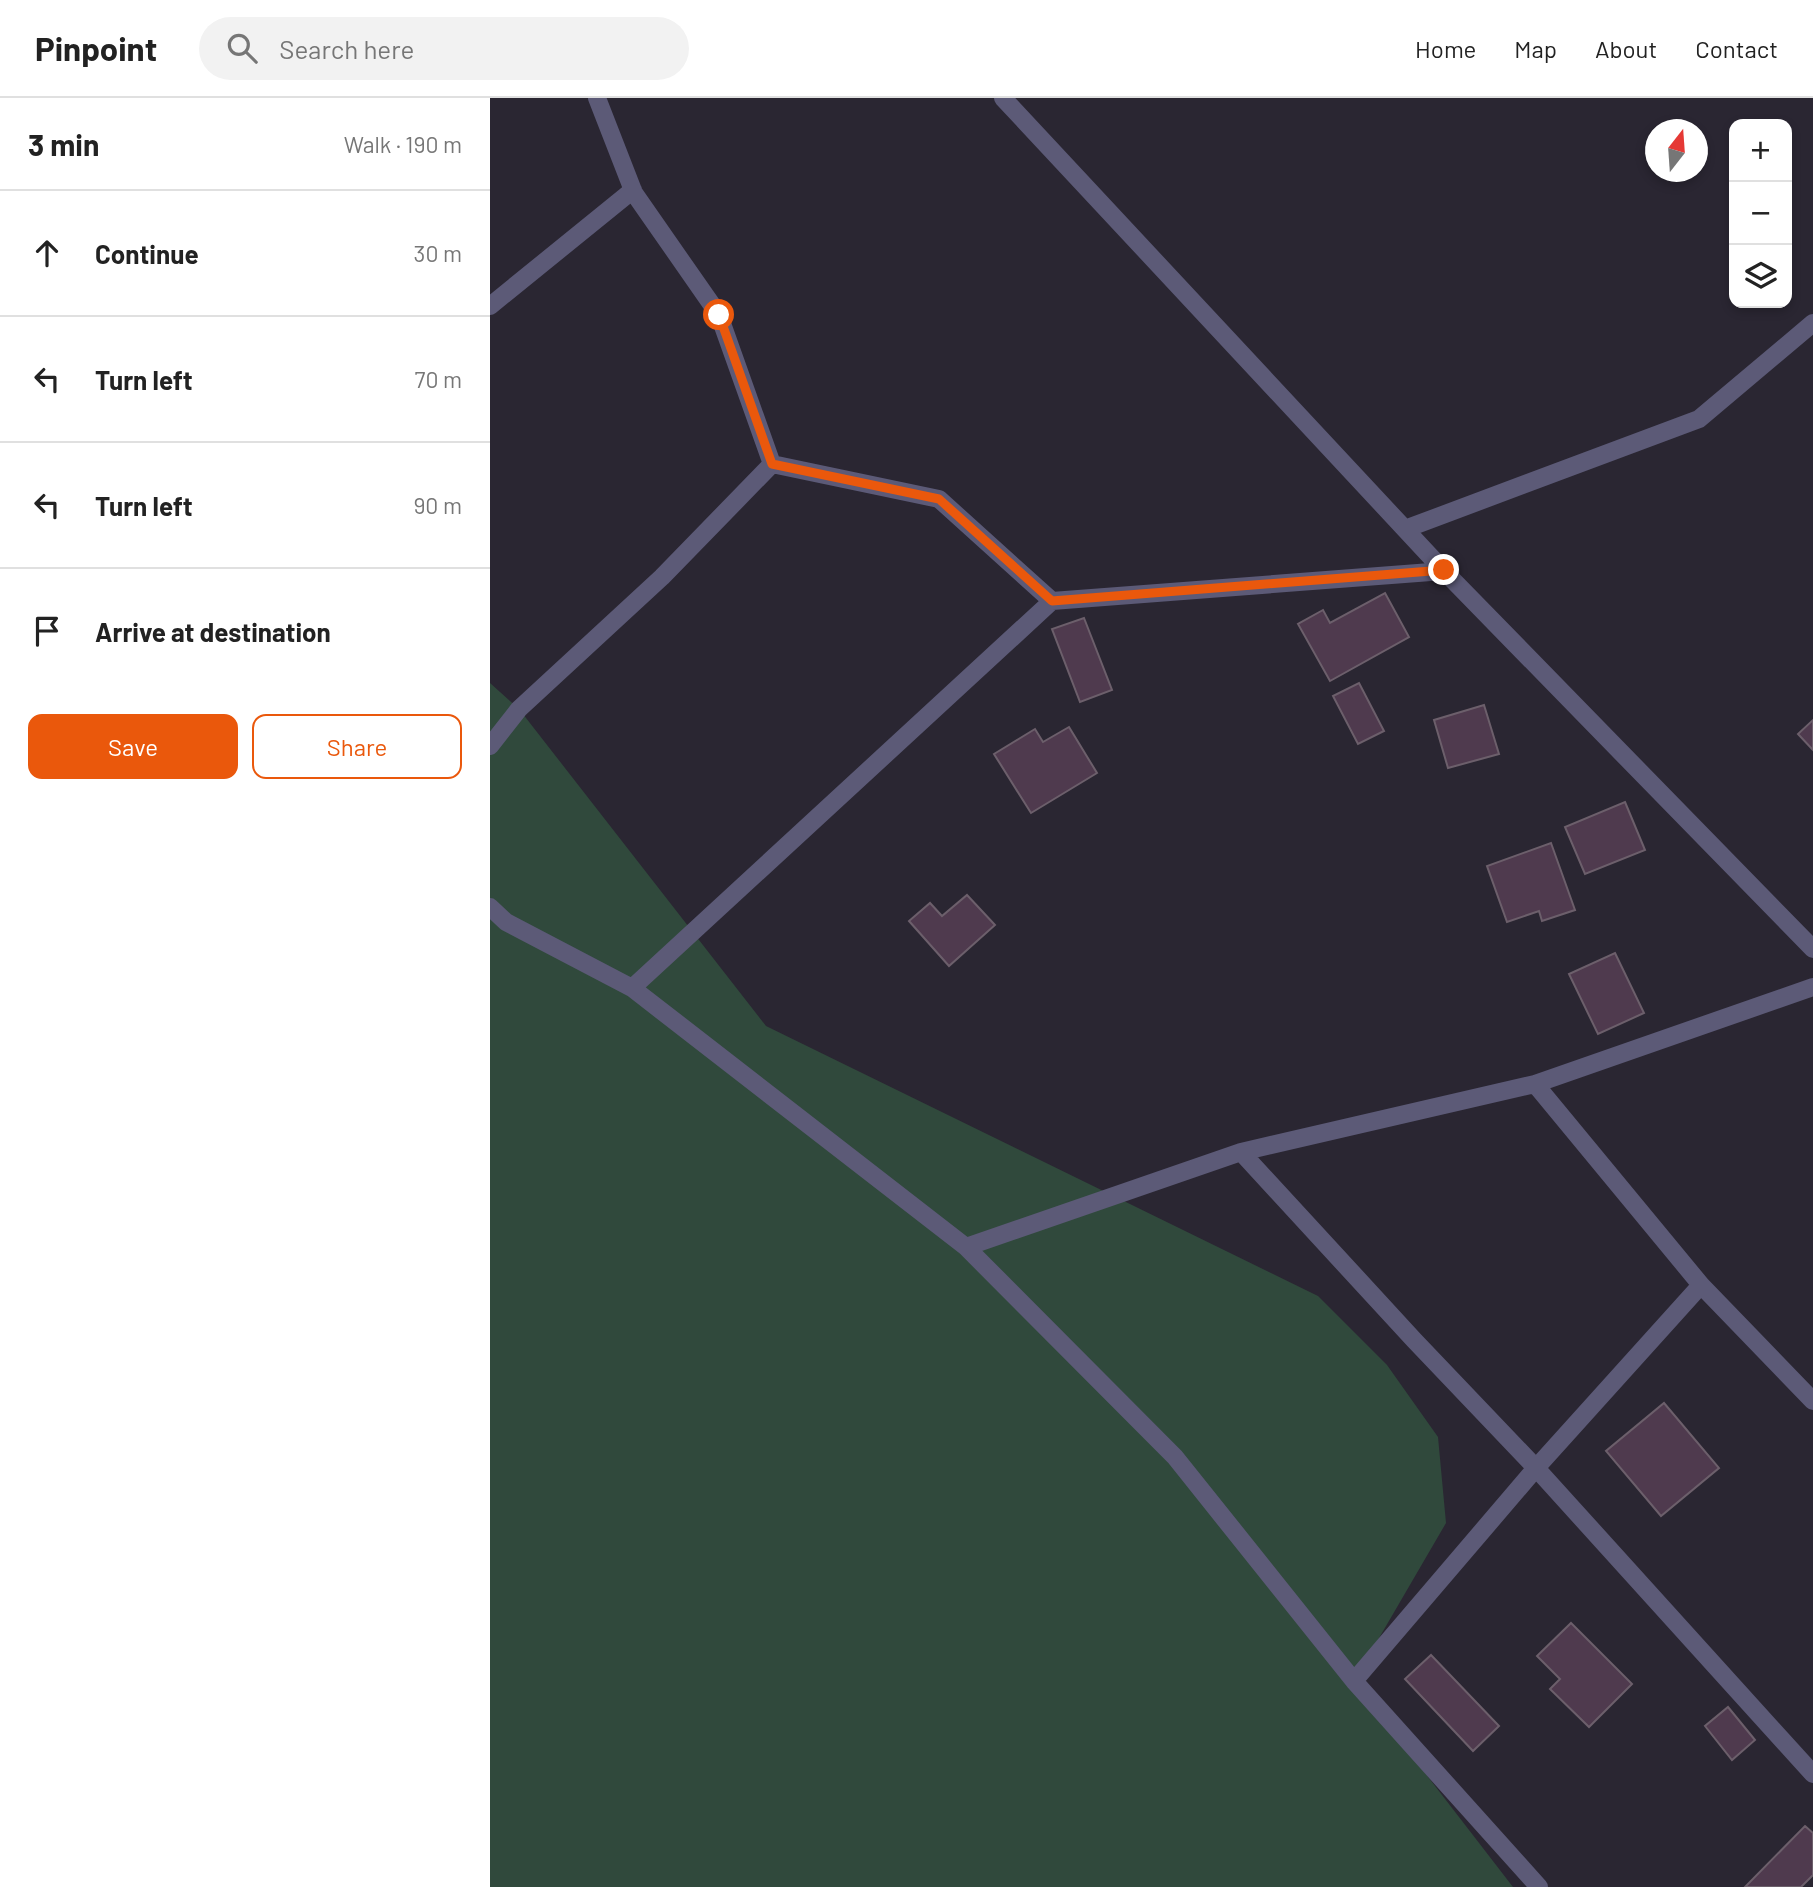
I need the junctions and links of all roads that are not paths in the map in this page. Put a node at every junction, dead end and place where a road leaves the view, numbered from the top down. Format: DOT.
graph roads {
  1 [pos="597,98"];
  2 [pos="1003,98"];
  3 [pos="633,190"];
  4 [pos="490,306"];
  5 [pos="1813,323"];
  6 [pos="772,464"];
  7 [pos="1405,529"];
  8 [pos="1444,570"];
  9 [pos="1052,601"];
  10 [pos="490,746"];
  11 [pos="490,907"];
  12 [pos="1813,948"];
  13 [pos="1813,987"];
  14 [pos="632,988"];
  15 [pos="1535,1084"];
  16 [pos="1241,1152"];
  17 [pos="966,1247"];
  18 [pos="1701,1285"];
  19 [pos="1813,1401"];
  20 [pos="1536,1468"];
  21 [pos="1354,1681"];
  22 [pos="1813,1774"];
  23 [pos="1539,1887"];
  1 -- 3 [label="street"];
  2 -- 7 [label="street"];
  3 -- 4 [label="street"];
  3 -- 6 [label="street"];
  5 -- 7 [label="street"];
  6 -- 9 [label="street"];
  6 -- 10 [label="street"];
  7 -- 8 [label="street"];
  8 -- 9 [label="street"];
  8 -- 12 [label="street"];
  9 -- 14 [label="street"];
  11 -- 14 [label="street"];
  13 -- 15 [label="street"];
  14 -- 17 [label="street"];
  15 -- 16 [label="street"];
  15 -- 18 [label="street"];
  16 -- 17 [label="street"];
  16 -- 20 [label="street"];
  17 -- 21 [label="street"];
  18 -- 19 [label="street"];
  18 -- 20 [label="street"];
  20 -- 21 [label="street"];
  20 -- 22 [label="street"];
  21 -- 23 [label="street"];
}
